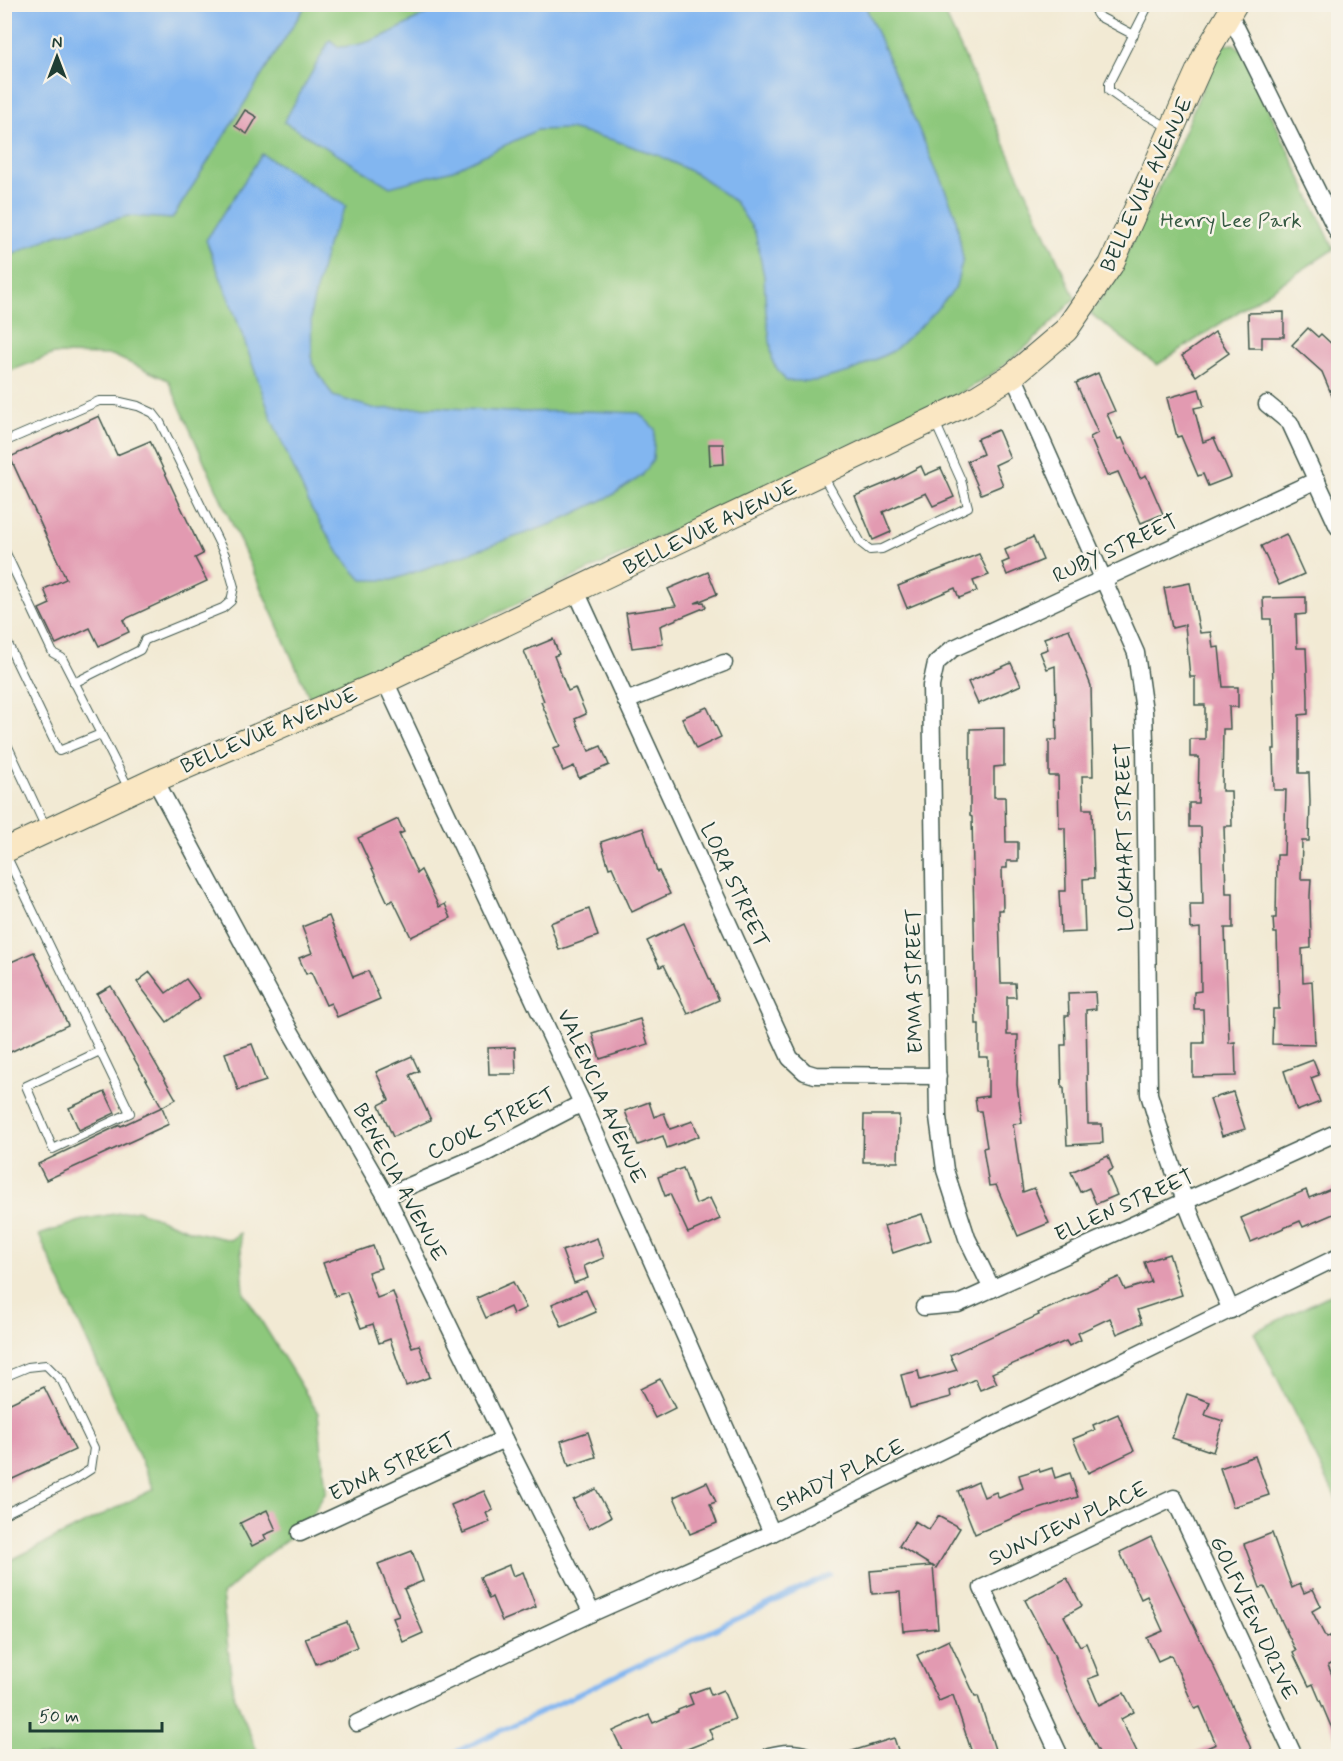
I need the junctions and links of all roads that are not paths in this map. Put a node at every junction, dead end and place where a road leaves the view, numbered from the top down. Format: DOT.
graph roads {
  1 [pos="1098,4"];
  2 [pos="1149,4"];
  3 [pos="1232,9"];
  4 [pos="1134,35"];
  5 [pos="1172,129"];
  6 [pos="1338,233"];
  7 [pos="1013,375"];
  8 [pos="1267,404"];
  9 [pos="934,420"];
  10 [pos="4,442"];
  11 [pos="822,473"];
  12 [pos="1317,480"];
  13 [pos="1338,526"];
  14 [pos="4,549"];
  15 [pos="1102,579"];
  16 [pos="576,591"];
  17 [pos="4,636"];
  18 [pos="724,663"];
  19 [pos="936,663"];
  20 [pos="385,681"];
  21 [pos="74,683"];
  22 [pos="626,701"];
  23 [pos="101,734"];
  24 [pos="4,738"];
  25 [pos="155,780"];
  26 [pos="130,792"];
  27 [pos="47,831"];
  28 [pos="4,852"];
  29 [pos="100,1051"];
  30 [pos="938,1076"];
  31 [pos="582,1103"];
  32 [pos="1338,1132"];
  33 [pos="386,1196"];
  34 [pos="1184,1202"];
  35 [pos="1338,1257"];
  36 [pos="992,1289"];
  37 [pos="924,1307"];
  38 [pos="1231,1310"];
  39 [pos="4,1377"];
  40 [pos="504,1439"];
  41 [pos="1173,1498"];
  42 [pos="4,1514"];
  43 [pos="300,1533"];
  44 [pos="772,1533"];
  45 [pos="592,1613"];
  46 [pos="357,1722"];
  47 [pos="800,1755"];
  48 [pos="769,1756"];
  49 [pos="1060,1756"];
  50 [pos="1294,1756"];
  1 -- 4 [label="lane"];
  2 -- 4 [label="lane"];
  3 -- 5 [label="street, BELLEVUE AVENUE"];
  3 -- 6 [label="street"];
  4 -- 5 [label="lane"];
  5 -- 7 [label="street, BELLEVUE AVENUE"];
  7 -- 9 [label="street, BELLEVUE AVENUE"];
  7 -- 15 [label="street, LOCKHART STREET"];
  8 -- 12 [label="street"];
  9 -- 11 [label="street, BELLEVUE AVENUE"];
  9 -- 11 [label="lane"];
  10 -- 21 [label="lane"];
  11 -- 16 [label="street, BELLEVUE AVENUE"];
  12 -- 13 [label="street"];
  12 -- 15 [label="street, RUBY STREET"];
  14 -- 21 [label="lane"];
  15 -- 19 [label="street, RUBY STREET"];
  15 -- 34 [label="street, LOCKHART STREET"];
  16 -- 20 [label="street, BELLEVUE AVENUE"];
  16 -- 22 [label="street, LORA STREET"];
  17 -- 23 [label="lane"];
  18 -- 22 [label="street"];
  19 -- 30 [label="street, EMMA STREET"];
  20 -- 25 [label="street, BELLEVUE AVENUE"];
  20 -- 31 [label="street, VALENCIA AVENUE"];
  21 -- 23 [label="lane"];
  22 -- 30 [label="street, LORA STREET"];
  23 -- 26 [label="lane"];
  24 -- 27 [label="lane"];
  25 -- 26 [label="street, BELLEVUE AVENUE"];
  25 -- 33 [label="street, BENECIA AVENUE"];
  26 -- 27 [label="street, BELLEVUE AVENUE"];
  27 -- 28 [label="street, BELLEVUE AVENUE"];
  28 -- 29 [label="lane"];
  29 -- 29 [label="lane"];
  30 -- 36 [label="street, EMMA STREET"];
  31 -- 33 [label="street, COOK STREET"];
  31 -- 44 [label="street, VALENCIA AVENUE"];
  32 -- 34 [label="street, ELLEN STREET"];
  33 -- 40 [label="street, BENECIA AVENUE"];
  34 -- 36 [label="street, ELLEN STREET"];
  34 -- 38 [label="street, LOCKHART STREET"];
  35 -- 38 [label="street, SHADY PLACE"];
  36 -- 37 [label="street, ELLEN STREET"];
  38 -- 44 [label="street, SHADY PLACE"];
  39 -- 42 [label="lane"];
  40 -- 43 [label="street, EDNA STREET"];
  40 -- 45 [label="street, BENECIA AVENUE"];
  41 -- 49 [label="street, SUNVIEW PLACE"];
  41 -- 50 [label="street, GOLFVIEW DRIVE"];
  44 -- 45 [label="street, SHADY PLACE"];
  45 -- 46 [label="street, SHADY PLACE"];
  47 -- 48 [label="street"];
}
